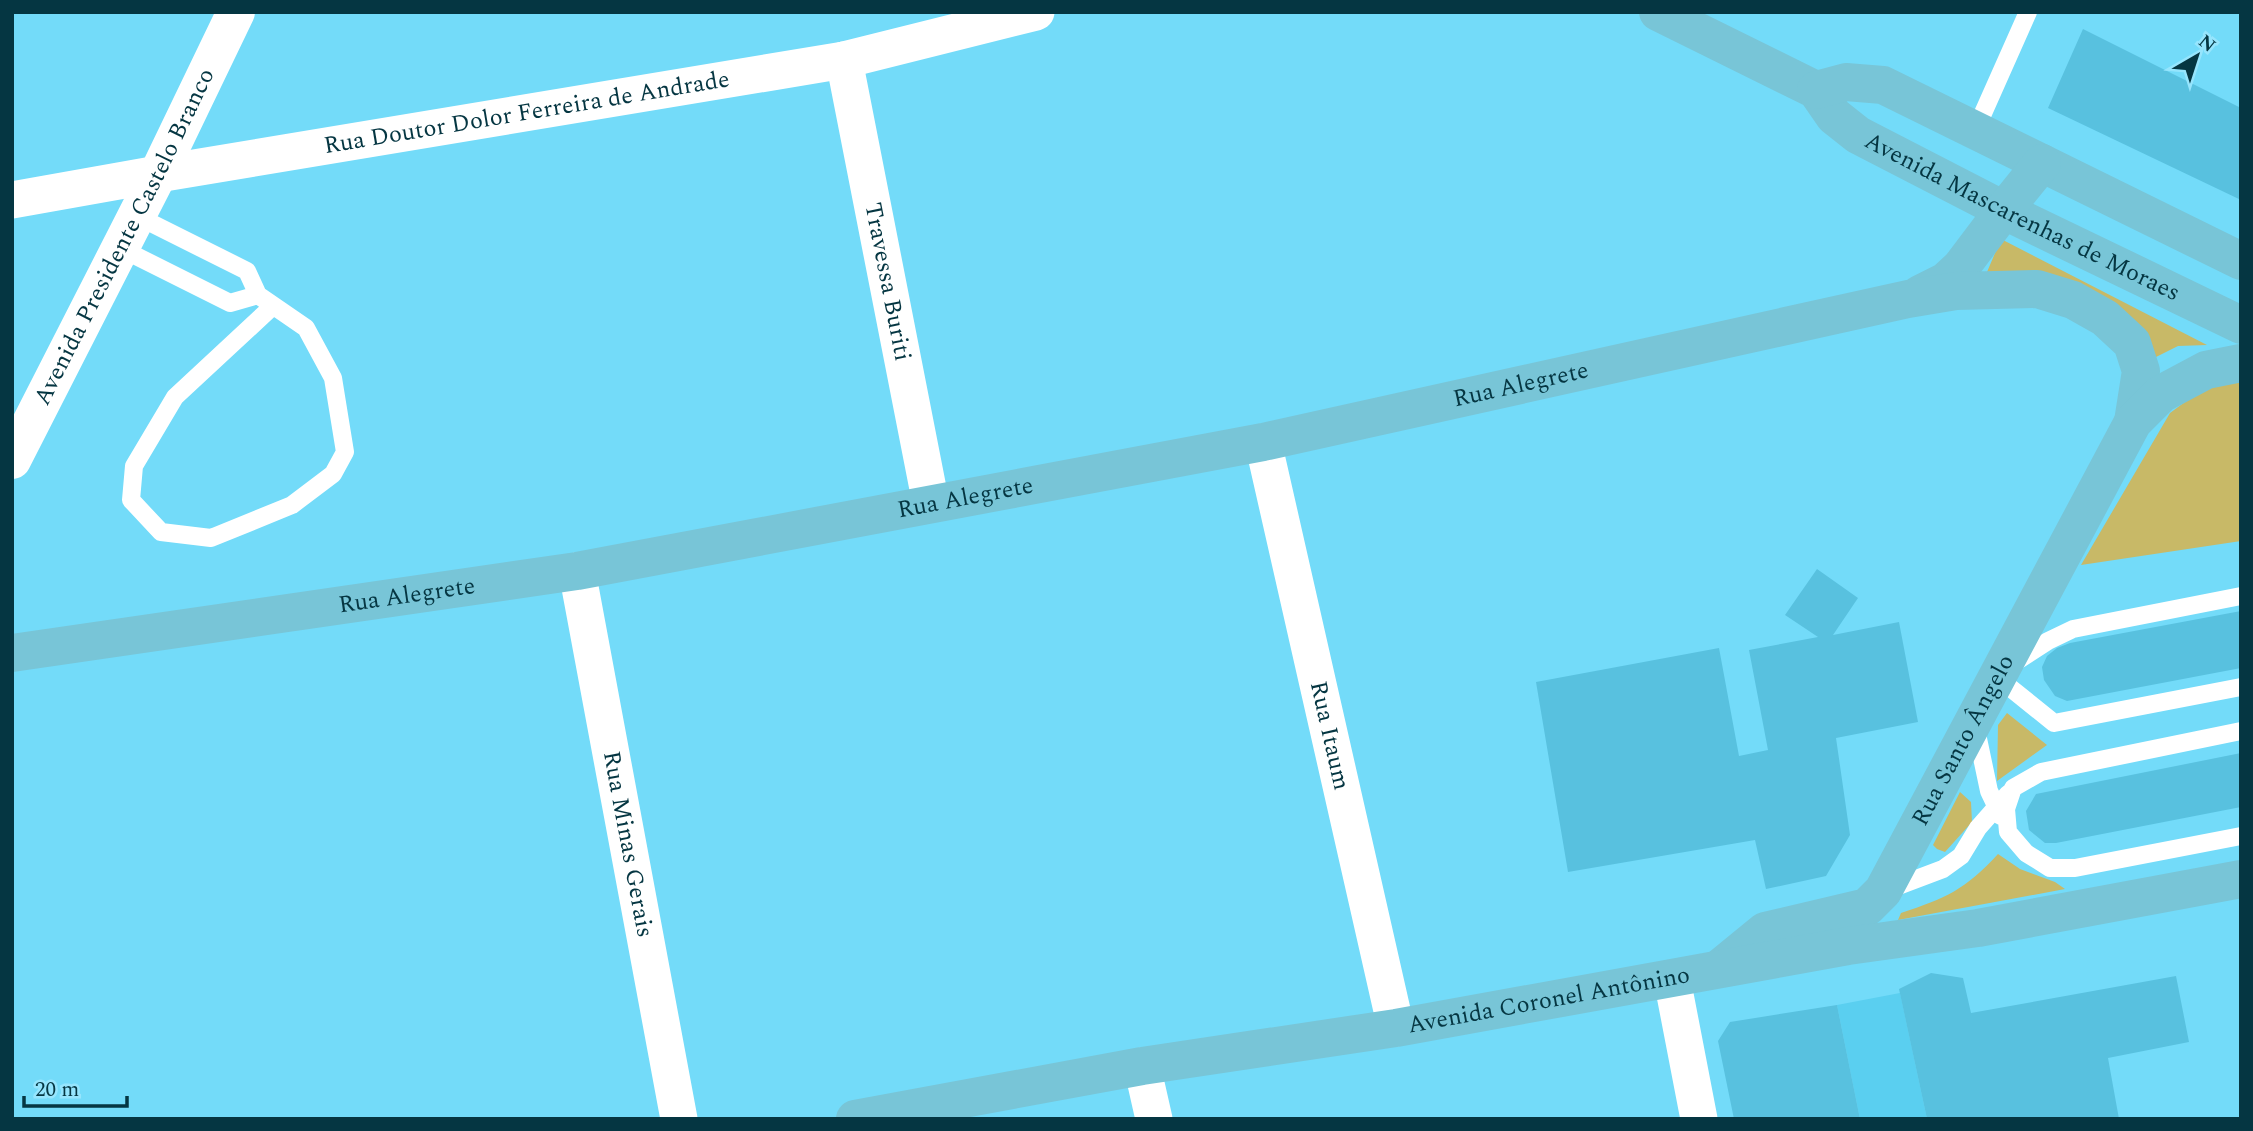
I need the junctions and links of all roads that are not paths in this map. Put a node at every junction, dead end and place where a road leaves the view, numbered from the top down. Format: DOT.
graph roads {
  1 [pos="236,12"];
  2 [pos="1036,12"];
  3 [pos="1658,12"];
  4 [pos="2028,12"];
  5 [pos="844,60"];
  6 [pos="1816,90"];
  7 [pos="1976,130"];
  8 [pos="2042,163"];
  9 [pos="158,174"];
  10 [pos="12,200"];
  11 [pos="2004,210"];
  12 [pos="128,232"];
  13 [pos="2241,261"];
  14 [pos="257,295"];
  15 [pos="1908,299"];
  16 [pos="273,306"];
  17 [pos="2241,325"];
  18 [pos="2241,363"];
  19 [pos="2133,422"];
  20 [pos="1263,442"];
  21 [pos="12,460"];
  22 [pos="931,504"];
  23 [pos="577,571"];
  24 [pos="2241,596"];
  25 [pos="12,653"];
  26 [pos="2000,672"];
  27 [pos="2241,687"];
  28 [pos="1974,722"];
  29 [pos="2241,732"];
  30 [pos="2013,788"];
  31 [pos="1996,807"];
  32 [pos="2008,832"];
  33 [pos="2241,836"];
  34 [pos="2241,880"];
  35 [pos="1883,891"];
  36 [pos="1717,970"];
  37 [pos="1672,979"];
  38 [pos="1396,1028"];
  39 [pos="1142,1066"];
  40 [pos="937,1112"];
  41 [pos="679,1119"];
  42 [pos="855,1119"];
  43 [pos="1154,1119"];
  44 [pos="1699,1119"];
  1 -- 9 [label="street, Avenida Presidente Castelo Branco"];
  2 -- 5 [label="street, Rua Doutor Dolor Ferreira de Andrade"];
  3 -- 6 [label="main road, Avenida Mascarenhas de Moraes"];
  4 -- 7 [label="lane"];
  5 -- 9 [label="street, Rua Doutor Dolor Ferreira de Andrade"];
  5 -- 22 [label="street, Travessa Buriti"];
  6 -- 7 [label="main road"];
  6 -- 11 [label="main road, Avenida Mascarenhas de Moraes"];
  7 -- 8 [label="main road"];
  8 -- 11 [label="main road"];
  8 -- 13 [label="main road"];
  9 -- 10 [label="street, Rua Doutor Dolor Ferreira de Andrade"];
  9 -- 12 [label="street, Avenida Presidente Castelo Branco"];
  11 -- 15 [label="main road"];
  11 -- 17 [label="main road, Avenida Mascarenhas de Moraes"];
  12 -- 14 [label="lane"];
  12 -- 14 [label="lane"];
  12 -- 21 [label="street, Avenida Presidente Castelo Branco"];
  14 -- 16 [label="lane"];
  15 -- 19 [label="main road"];
  15 -- 20 [label="main road, Rua Alegrete"];
  16 -- 16 [label="lane"];
  18 -- 19 [label="main road"];
  19 -- 26 [label="main road, Rua Santo Ângelo"];
  20 -- 22 [label="main road, Rua Alegrete"];
  20 -- 38 [label="street, Rua Itaum"];
  22 -- 23 [label="main road, Rua Alegrete"];
  23 -- 25 [label="main road, Rua Alegrete"];
  23 -- 41 [label="street, Rua Minas Gerais"];
  24 -- 26 [label="lane"];
  26 -- 27 [label="lane"];
  26 -- 28 [label="main road, Rua Santo Ângelo"];
  28 -- 31 [label="lane"];
  28 -- 35 [label="main road, Rua Santo Ângelo"];
  29 -- 30 [label="lane"];
  30 -- 31 [label="lane"];
  30 -- 32 [label="lane"];
  31 -- 32 [label="lane"];
  31 -- 35 [label="lane"];
  32 -- 33 [label="lane"];
  34 -- 36 [label="main road, Avenida Coronel Antônino"];
  35 -- 36 [label="main road, Rua Santo Ângelo"];
  36 -- 37 [label="main road, Avenida Coronel Antônino"];
  37 -- 38 [label="main road, Avenida Coronel Antônino"];
  37 -- 44 [label="street"];
  38 -- 39 [label="main road, Avenida Coronel Antônino"];
  39 -- 40 [label="main road, Avenida Coronel Antônino"];
  39 -- 43 [label="street"];
  40 -- 42 [label="main road, Avenida Coronel Antônino"];
}
